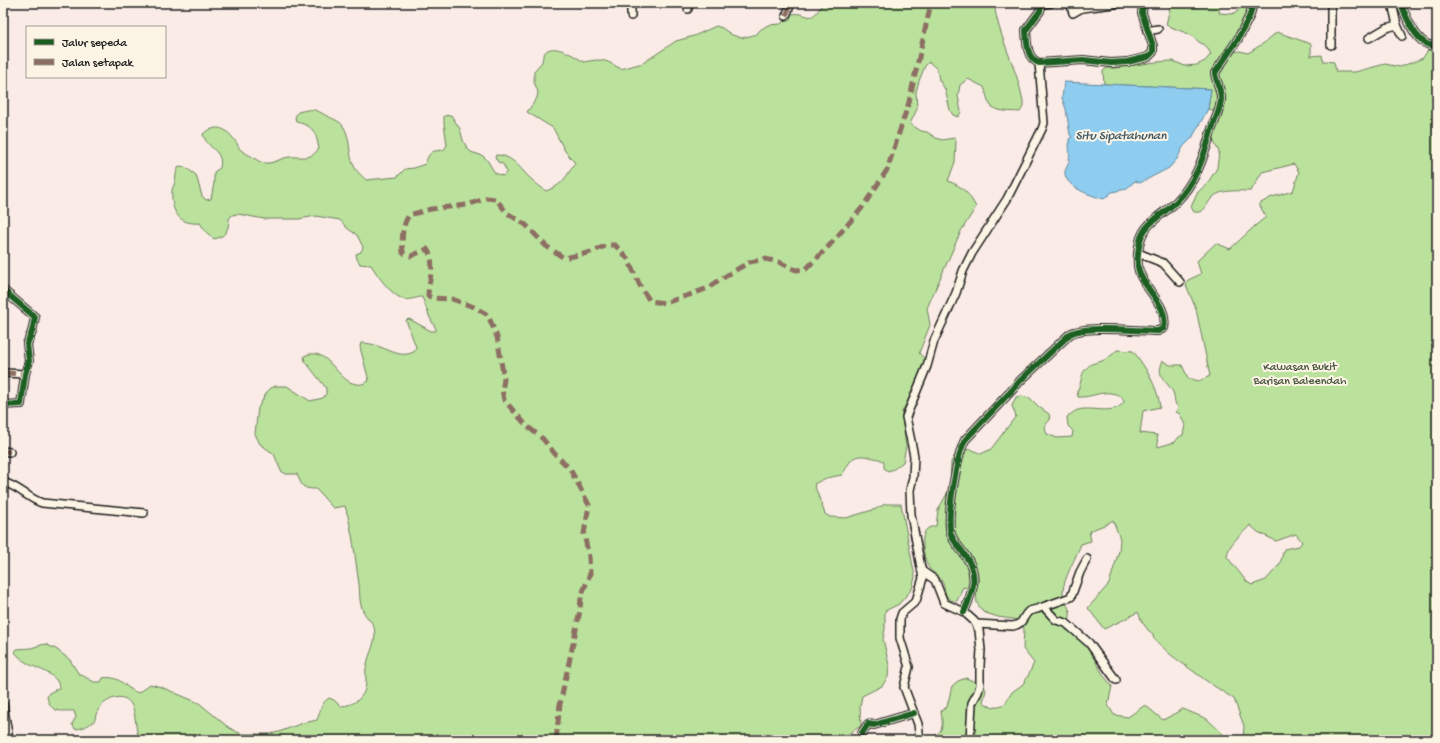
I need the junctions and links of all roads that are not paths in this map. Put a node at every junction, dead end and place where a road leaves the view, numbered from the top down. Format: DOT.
graph roads {
  1 [pos="631,3"];
  2 [pos="791,3"];
  3 [pos="1051,3"];
  4 [pos="1070,3"];
  5 [pos="1122,3"];
  6 [pos="1143,3"];
  7 [pos="1253,3"];
  8 [pos="1331,3"];
  9 [pos="1392,3"];
  10 [pos="1400,3"];
  11 [pos="1042,4"];
  12 [pos="631,16"];
  13 [pos="786,16"];
  14 [pos="1397,25"];
  15 [pos="1158,29"];
  16 [pos="1147,31"];
  17 [pos="1402,36"];
  18 [pos="1369,38"];
  19 [pos="1331,45"];
  20 [pos="1437,48"];
  21 [pos="1039,63"];
  22 [pos="1138,253"];
  23 [pos="1180,282"];
  24 [pos="3,290"];
  25 [pos="5,373"];
  26 [pos="25,374"];
  27 [pos="3,405"];
  28 [pos="3,482"];
  29 [pos="144,514"];
  30 [pos="1087,559"];
  31 [pos="922,571"];
  32 [pos="1044,607"];
  33 [pos="964,612"];
  34 [pos="976,624"];
  35 [pos="1116,680"];
  36 [pos="3,704"];
  37 [pos="914,713"];
  38 [pos="862,733"];
  39 [pos="7,739"];
  40 [pos="920,740"];
  41 [pos="970,740"];
  1 -- 12 [label="street"];
  2 -- 13 [label="street"];
  3 -- 11 [label="street"];
  4 -- 5 [label="street"];
  6 -- 16 [label="street"];
  7 -- 22 [label="street"];
  8 -- 19 [label="street"];
  9 -- 14 [label="street"];
  10 -- 20 [label="street"];
  11 -- 21 [label="street"];
  14 -- 17 [label="street"];
  14 -- 18 [label="street"];
  15 -- 16 [label="street"];
  16 -- 21 [label="street"];
  21 -- 31 [label="street"];
  22 -- 23 [label="street"];
  22 -- 33 [label="street"];
  24 -- 26 [label="street"];
  25 -- 26 [label="street"];
  26 -- 27 [label="street"];
  28 -- 29 [label="street"];
  30 -- 32 [label="street"];
  31 -- 33 [label="street"];
  31 -- 37 [label="street"];
  32 -- 34 [label="street"];
  32 -- 35 [label="street"];
  33 -- 34 [label="street"];
  34 -- 41 [label="street"];
  36 -- 39 [label="street"];
  37 -- 38 [label="street"];
  37 -- 40 [label="street"];
}
